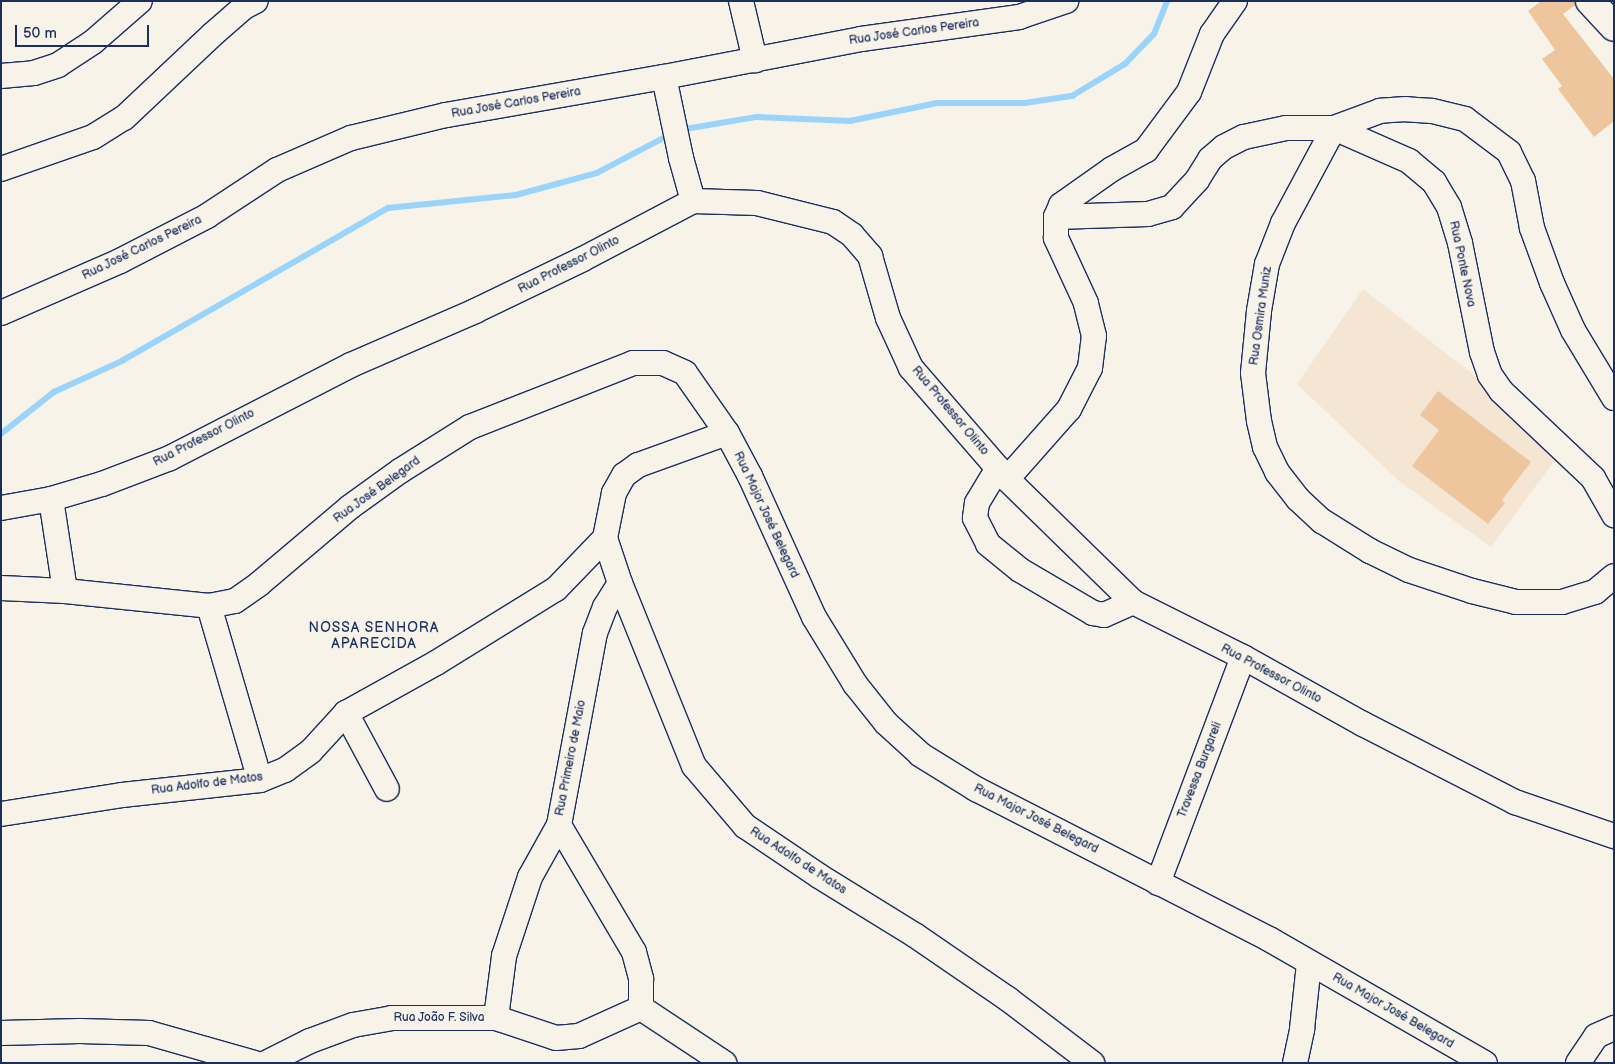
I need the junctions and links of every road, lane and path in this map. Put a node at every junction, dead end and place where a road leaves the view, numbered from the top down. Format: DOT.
graph roads {
  1 [pos="140,1"];
  2 [pos="256,1"];
  3 [pos="741,1"];
  4 [pos="1066,1"];
  5 [pos="1234,1"];
  6 [pos="1590,1"];
  7 [pos="1614,27"];
  8 [pos="754,60"];
  9 [pos="1,76"];
  10 [pos="664,77"];
  11 [pos="1334,128"];
  12 [pos="1,169"];
  13 [pos="693,201"];
  14 [pos="1056,217"];
  15 [pos="1,313"];
  16 [pos="1614,398"];
  17 [pos="726,433"];
  18 [pos="1003,474"];
  19 [pos="51,499"];
  20 [pos="1,508"];
  21 [pos="1614,515"];
  22 [pos="605,538"];
  23 [pos="1614,576"];
  24 [pos="620,583"];
  25 [pos="1,588"];
  26 [pos="65,591"];
  27 [pos="1133,602"];
  28 [pos="209,606"];
  29 [pos="1242,657"];
  30 [pos="346,713"];
  31 [pos="260,780"];
  32 [pos="387,789"];
  33 [pos="1,814"];
  34 [pos="559,825"];
  35 [pos="1614,836"];
  36 [pos="1158,884"];
  37 [pos="1309,963"];
  38 [pos="641,1008"];
  39 [pos="496,1018"];
  40 [pos="1614,1028"];
  41 [pos="1,1032"];
  42 [pos="1469,1059"];
  43 [pos="254,1063"];
  44 [pos="266,1063"];
  45 [pos="724,1063"];
  46 [pos="1092,1063"];
  47 [pos="1295,1063"];
  48 [pos="1578,1063"];
  1 -- 9 [label="street"];
  2 -- 12 [label="street"];
  3 -- 8 [label="street"];
  4 -- 8 [label="street, Rua José Carlos Pereira"];
  5 -- 14 [label="street"];
  6 -- 7 [label="main road"];
  8 -- 10 [label="street, Rua José Carlos Pereira"];
  10 -- 13 [label="street"];
  10 -- 15 [label="street, Rua José Carlos Pereira"];
  11 -- 14 [label="street, Rua Ponte Nova"];
  11 -- 16 [label="street"];
  11 -- 21 [label="street, Rua Ponte Nova"];
  11 -- 23 [label="street, Rua Osmira Muniz"];
  13 -- 18 [label="street, Rua Professor Olinto"];
  13 -- 19 [label="street, Rua Professor Olinto"];
  14 -- 18 [label="street"];
  17 -- 22 [label="street, Rua Adolfo de Matos"];
  17 -- 28 [label="street, Rua José Belegard"];
  17 -- 36 [label="street, Rua Major José Belegard"];
  18 -- 27 [label="street, Rua Professor Olinto"];
  18 -- 27 [label="street"];
  19 -- 20 [label="street, Rua Professor Olinto"];
  19 -- 26 [label="street"];
  22 -- 24 [label="street, Rua Adolfo de Matos"];
  22 -- 30 [label="street, Rua Adolfo de Matos"];
  24 -- 34 [label="street, Rua Primeiro de Maio"];
  24 -- 46 [label="street, Rua Adolfo de Matos"];
  25 -- 26 [label="street, Rua José Belegard"];
  26 -- 28 [label="street, Rua José Belegard"];
  27 -- 29 [label="street, Rua Professor Olinto"];
  28 -- 31 [label="street"];
  29 -- 35 [label="street, Rua Professor Olinto"];
  29 -- 36 [label="street, Travessa Burgareli"];
  30 -- 31 [label="street, Rua Adolfo de Matos"];
  30 -- 32 [label="street"];
  31 -- 33 [label="street, Rua Adolfo de Matos"];
  34 -- 38 [label="street"];
  34 -- 39 [label="street, Rua Primeiro de Maio"];
  36 -- 37 [label="street, Rua Major José Belegard"];
  37 -- 42 [label="street, Rua Major José Belegard"];
  37 -- 47 [label="street"];
  38 -- 39 [label="street, Rua João F. Silva"];
  38 -- 45 [label="street"];
  39 -- 44 [label="street, Rua João F. Silva"];
  40 -- 48 [label="street"];
  41 -- 43 [label="street"];
}
